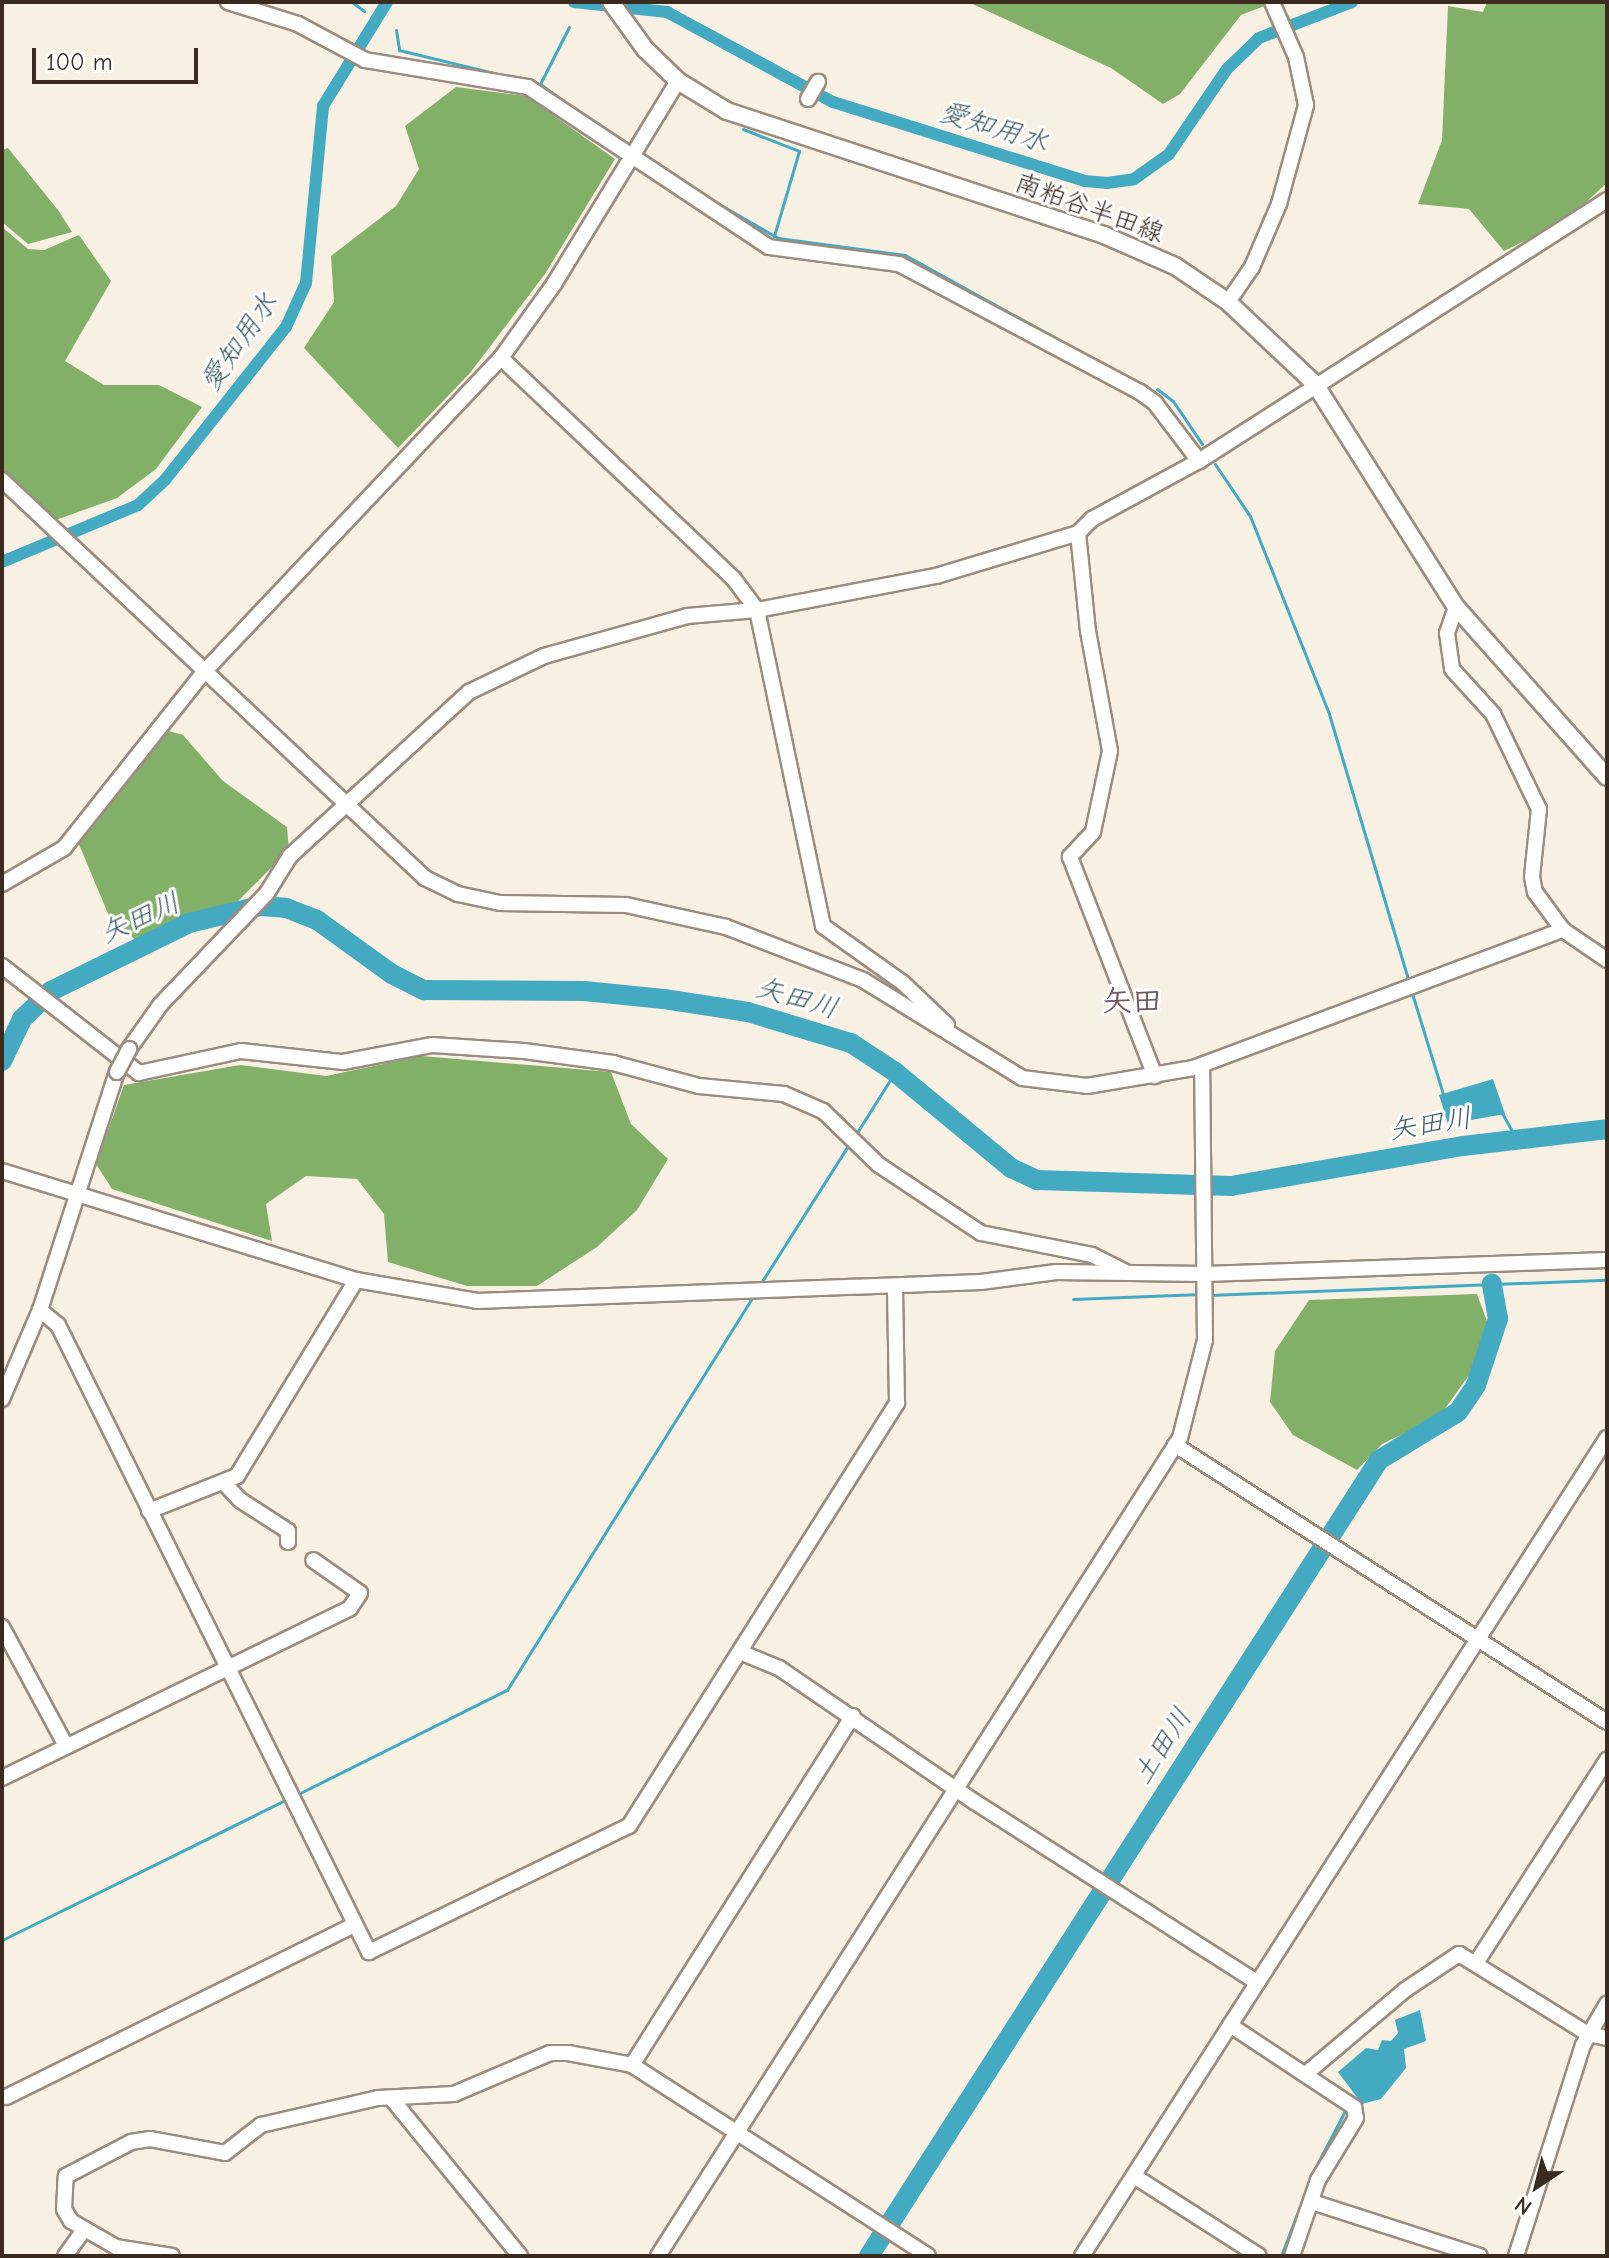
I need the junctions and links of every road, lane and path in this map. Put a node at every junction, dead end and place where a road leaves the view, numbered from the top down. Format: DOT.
graph roads {
  1 [pos="228,2"];
  2 [pos="1272,2"];
  3 [pos="615,8"];
  4 [pos="678,81"];
  5 [pos="818,82"];
  6 [pos="808,99"];
  7 [pos="630,159"];
  8 [pos="1607,200"];
  9 [pos="1228,302"];
  10 [pos="501,358"];
  11 [pos="1315,384"];
  12 [pos="1199,461"];
  13 [pos="2,480"];
  14 [pos="1078,533"];
  15 [pos="1456,607"];
  16 [pos="757,610"];
  17 [pos="203,673"];
  18 [pos="1607,777"];
  19 [pos="346,807"];
  20 [pos="2,884"];
  21 [pos="1563,930"];
  22 [pos="1607,960"];
  23 [pos="2,966"];
  24 [pos="946,1033"];
  25 [pos="1202,1065"];
  26 [pos="1155,1076"];
  27 [pos="2,1171"];
  28 [pos="74,1192"];
  29 [pos="1607,1260"];
  30 [pos="1128,1273"];
  31 [pos="1205,1274"];
  32 [pos="356,1280"];
  33 [pos="895,1286"];
  34 [pos="40,1310"];
  35 [pos="2,1399"];
  36 [pos="1607,1438"];
  37 [pos="1175,1445"];
  38 [pos="225,1484"];
  39 [pos="149,1511"];
  40 [pos="288,1542"];
  41 [pos="313,1560"];
  42 [pos="2,1627"];
  43 [pos="1478,1639"];
  44 [pos="740,1652"];
  45 [pos="226,1669"];
  46 [pos="853,1716"];
  47 [pos="1607,1722"];
  48 [pos="66,1746"];
  49 [pos="1607,1760"];
  50 [pos="2,1778"];
  51 [pos="956,1789"];
  52 [pos="352,1926"];
  53 [pos="1476,1963"];
  54 [pos="1257,1982"];
  55 [pos="1607,2004"];
  56 [pos="1230,2025"];
  57 [pos="1588,2034"];
  58 [pos="1607,2038"];
  59 [pos="632,2065"];
  60 [pos="1308,2072"];
  61 [pos="6,2097"];
  62 [pos="392,2099"];
  63 [pos="735,2133"];
  64 [pos="1134,2176"];
  65 [pos="1312,2202"];
  66 [pos="83,2231"];
  67 [pos="65,2256"];
  68 [pos="172,2256"];
  69 [pos="520,2256"];
  70 [pos="658,2256"];
  71 [pos="928,2256"];
  72 [pos="1082,2256"];
  73 [pos="1259,2256"];
  74 [pos="1292,2256"];
  75 [pos="1480,2256"];
  76 [pos="1516,2256"];
  1 -- 7 [label="street"];
  2 -- 9 [label="street"];
  3 -- 4 [label="main road, 南粕谷半田線"];
  4 -- 7 [label="street"];
  4 -- 9 [label="main road, 南粕谷半田線"];
  5 -- 6 [label="street"];
  7 -- 10 [label="street"];
  7 -- 12 [label="street"];
  8 -- 11 [label="street"];
  9 -- 11 [label="main road, 南粕谷半田線"];
  10 -- 16 [label="street"];
  10 -- 17 [label="street"];
  11 -- 12 [label="street"];
  11 -- 15 [label="main road, 南粕谷半田線"];
  12 -- 14 [label="street"];
  13 -- 17 [label="street"];
  14 -- 16 [label="street"];
  14 -- 26 [label="street"];
  15 -- 18 [label="main road, 南粕谷半田線"];
  15 -- 21 [label="street"];
  16 -- 19 [label="street"];
  16 -- 24 [label="street"];
  17 -- 19 [label="street"];
  17 -- 20 [label="street"];
  19 -- 24 [label="street"];
  19 -- 28 [label="street, bridge"];
  21 -- 22 [label="street"];
  21 -- 25 [label="street"];
  23 -- 30 [label="street"];
  24 -- 26 [label="street"];
  25 -- 26 [label="street"];
  25 -- 31 [label="street"];
  27 -- 28 [label="street"];
  28 -- 32 [label="street"];
  28 -- 34 [label="street"];
  29 -- 31 [label="street"];
  30 -- 31 [label="street"];
  30 -- 33 [label="street"];
  31 -- 37 [label="street"];
  32 -- 33 [label="street"];
  32 -- 38 [label="street"];
  33 -- 44 [label="street"];
  34 -- 35 [label="street"];
  34 -- 39 [label="street"];
  36 -- 43 [label="street"];
  37 -- 43 [label="street"];
  37 -- 51 [label="street"];
  38 -- 39 [label="street"];
  38 -- 40 [label="street"];
  39 -- 45 [label="street"];
  41 -- 45 [label="street"];
  42 -- 48 [label="street"];
  43 -- 47 [label="street"];
  43 -- 54 [label="street"];
  44 -- 46 [label="street"];
  44 -- 52 [label="street"];
  45 -- 48 [label="street"];
  45 -- 52 [label="street"];
  46 -- 51 [label="street"];
  46 -- 59 [label="street"];
  48 -- 50 [label="street"];
  49 -- 53 [label="street"];
  51 -- 54 [label="street"];
  51 -- 63 [label="street"];
  52 -- 61 [label="street"];
  53 -- 57 [label="street"];
  53 -- 60 [label="street"];
  54 -- 56 [label="street"];
  55 -- 57 [label="street"];
  56 -- 60 [label="street"];
  56 -- 64 [label="street"];
  57 -- 58 [label="street"];
  57 -- 76 [label="street"];
  59 -- 62 [label="street"];
  59 -- 63 [label="street"];
  60 -- 65 [label="street"];
  62 -- 66 [label="street"];
  62 -- 69 [label="street"];
  63 -- 70 [label="street"];
  63 -- 71 [label="street"];
  64 -- 72 [label="street"];
  64 -- 73 [label="street"];
  65 -- 74 [label="street"];
  65 -- 75 [label="street"];
  66 -- 67 [label="street"];
  66 -- 68 [label="street"];
}
